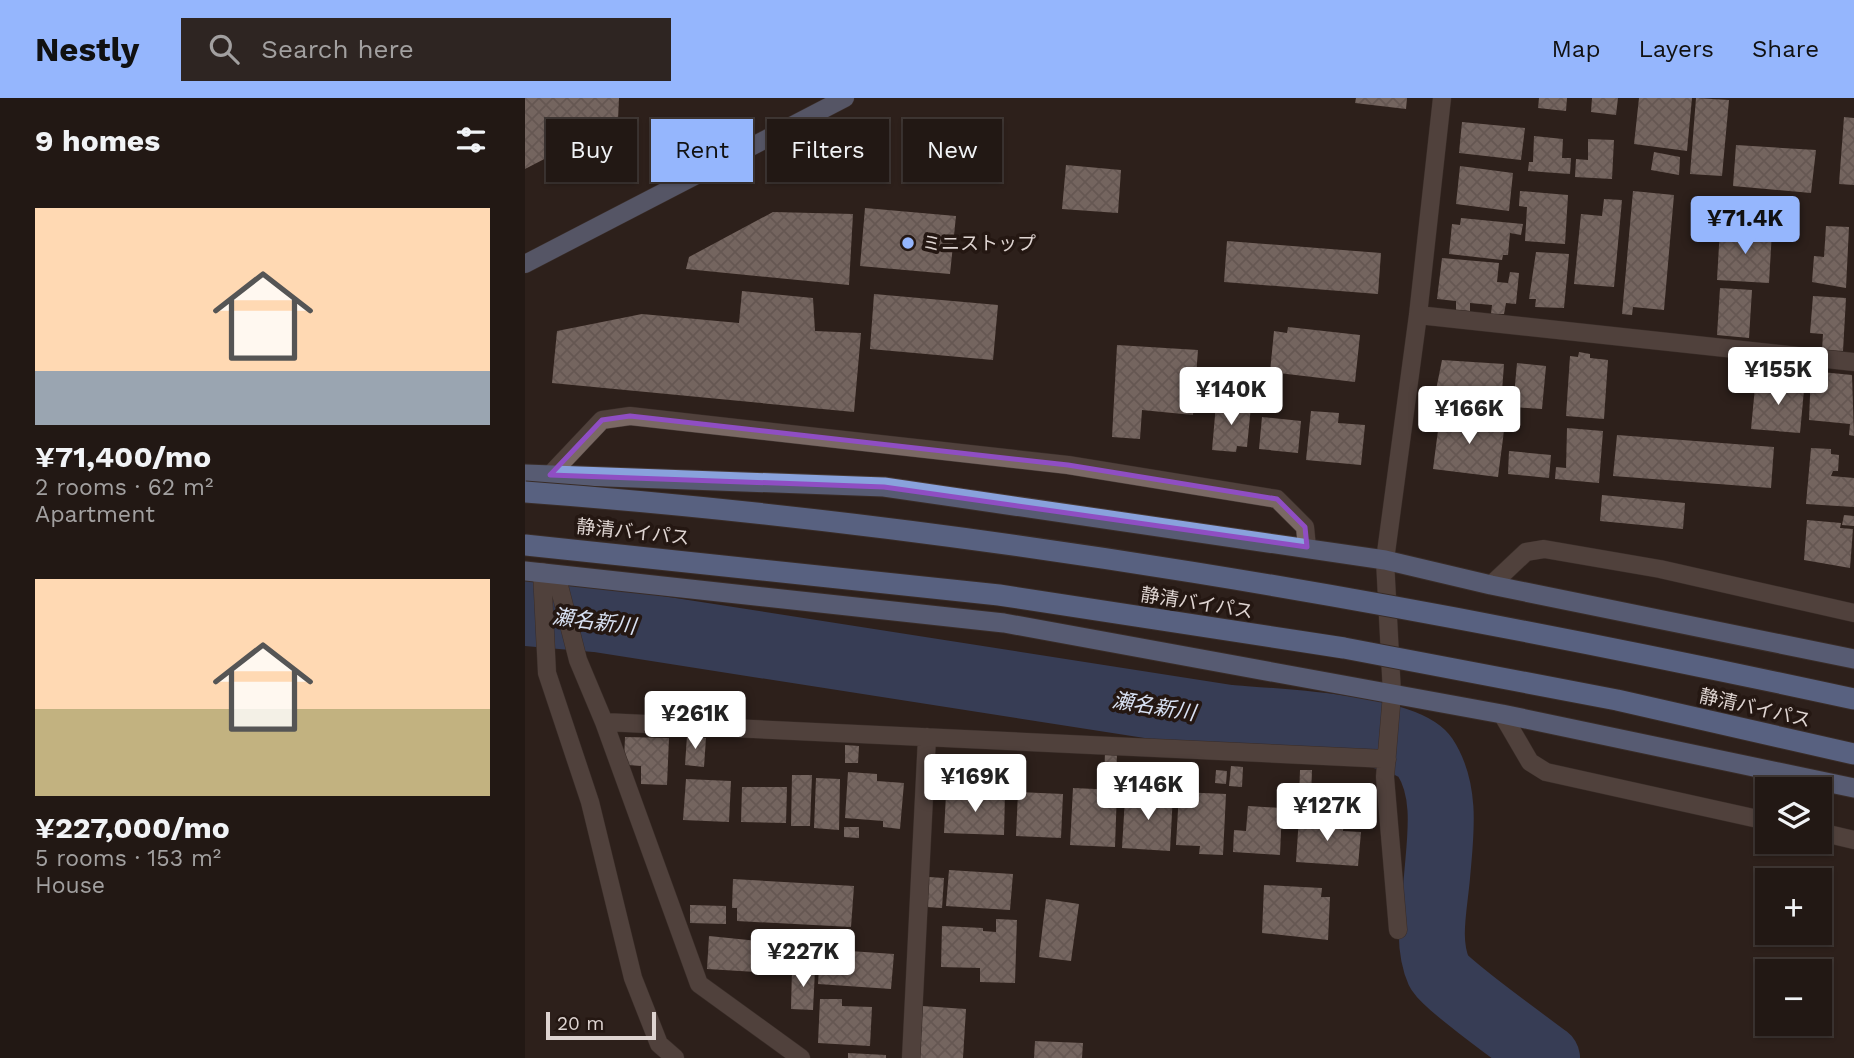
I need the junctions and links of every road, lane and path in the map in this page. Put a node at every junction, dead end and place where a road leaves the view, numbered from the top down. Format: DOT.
graph roads {
  1 [pos="845,98"];
  2 [pos="1442,98"];
  3 [pos="525,264"];
  4 [pos="1417,315"];
  5 [pos="1854,362"];
  6 [pos="525,474"];
  7 [pos="549,475"];
  8 [pos="525,492"];
  9 [pos="525,545"];
  10 [pos="1307,547"];
  11 [pos="1385,560"];
  12 [pos="541,572"];
  13 [pos="1491,585"];
  14 [pos="1854,613"];
  15 [pos="1854,659"];
  16 [pos="1392,694"];
  17 [pos="1854,699"];
  18 [pos="1502,714"];
  19 [pos="604,722"];
  20 [pos="927,737"];
  21 [pos="1854,754"];
  22 [pos="1387,759"];
  23 [pos="1854,788"];
  24 [pos="1755,818"];
  25 [pos="1832,835"];
  26 [pos="1854,840"];
  27 [pos="1398,930"];
  28 [pos="675,1058"];
  29 [pos="801,1058"];
  30 [pos="911,1058"];
  1 -- 3 [label="main road"];
  2 -- 4 [label="street"];
  4 -- 5 [label="street"];
  4 -- 11 [label="street"];
  6 -- 7 [label="highway"];
  7 -- 10 [label="highway"];
  7 -- 10 [label="street"];
  8 -- 17 [label="highway, 静清バイパス, bridge"];
  9 -- 21 [label="highway, 静清バイパス, bridge"];
  10 -- 11 [label="highway"];
  11 -- 13 [label="highway"];
  11 -- 16 [label="street"];
  12 -- 16 [label="highway"];
  12 -- 19 [label="street"];
  12 -- 28 [label="street"];
  13 -- 14 [label="street"];
  13 -- 15 [label="highway"];
  16 -- 18 [label="highway"];
  16 -- 22 [label="street"];
  18 -- 23 [label="highway"];
  18 -- 24 [label="street"];
  19 -- 20 [label="street"];
  19 -- 29 [label="street"];
  20 -- 22 [label="street"];
  20 -- 30 [label="street"];
  22 -- 27 [label="street"];
  25 -- 26 [label="street"];
}
